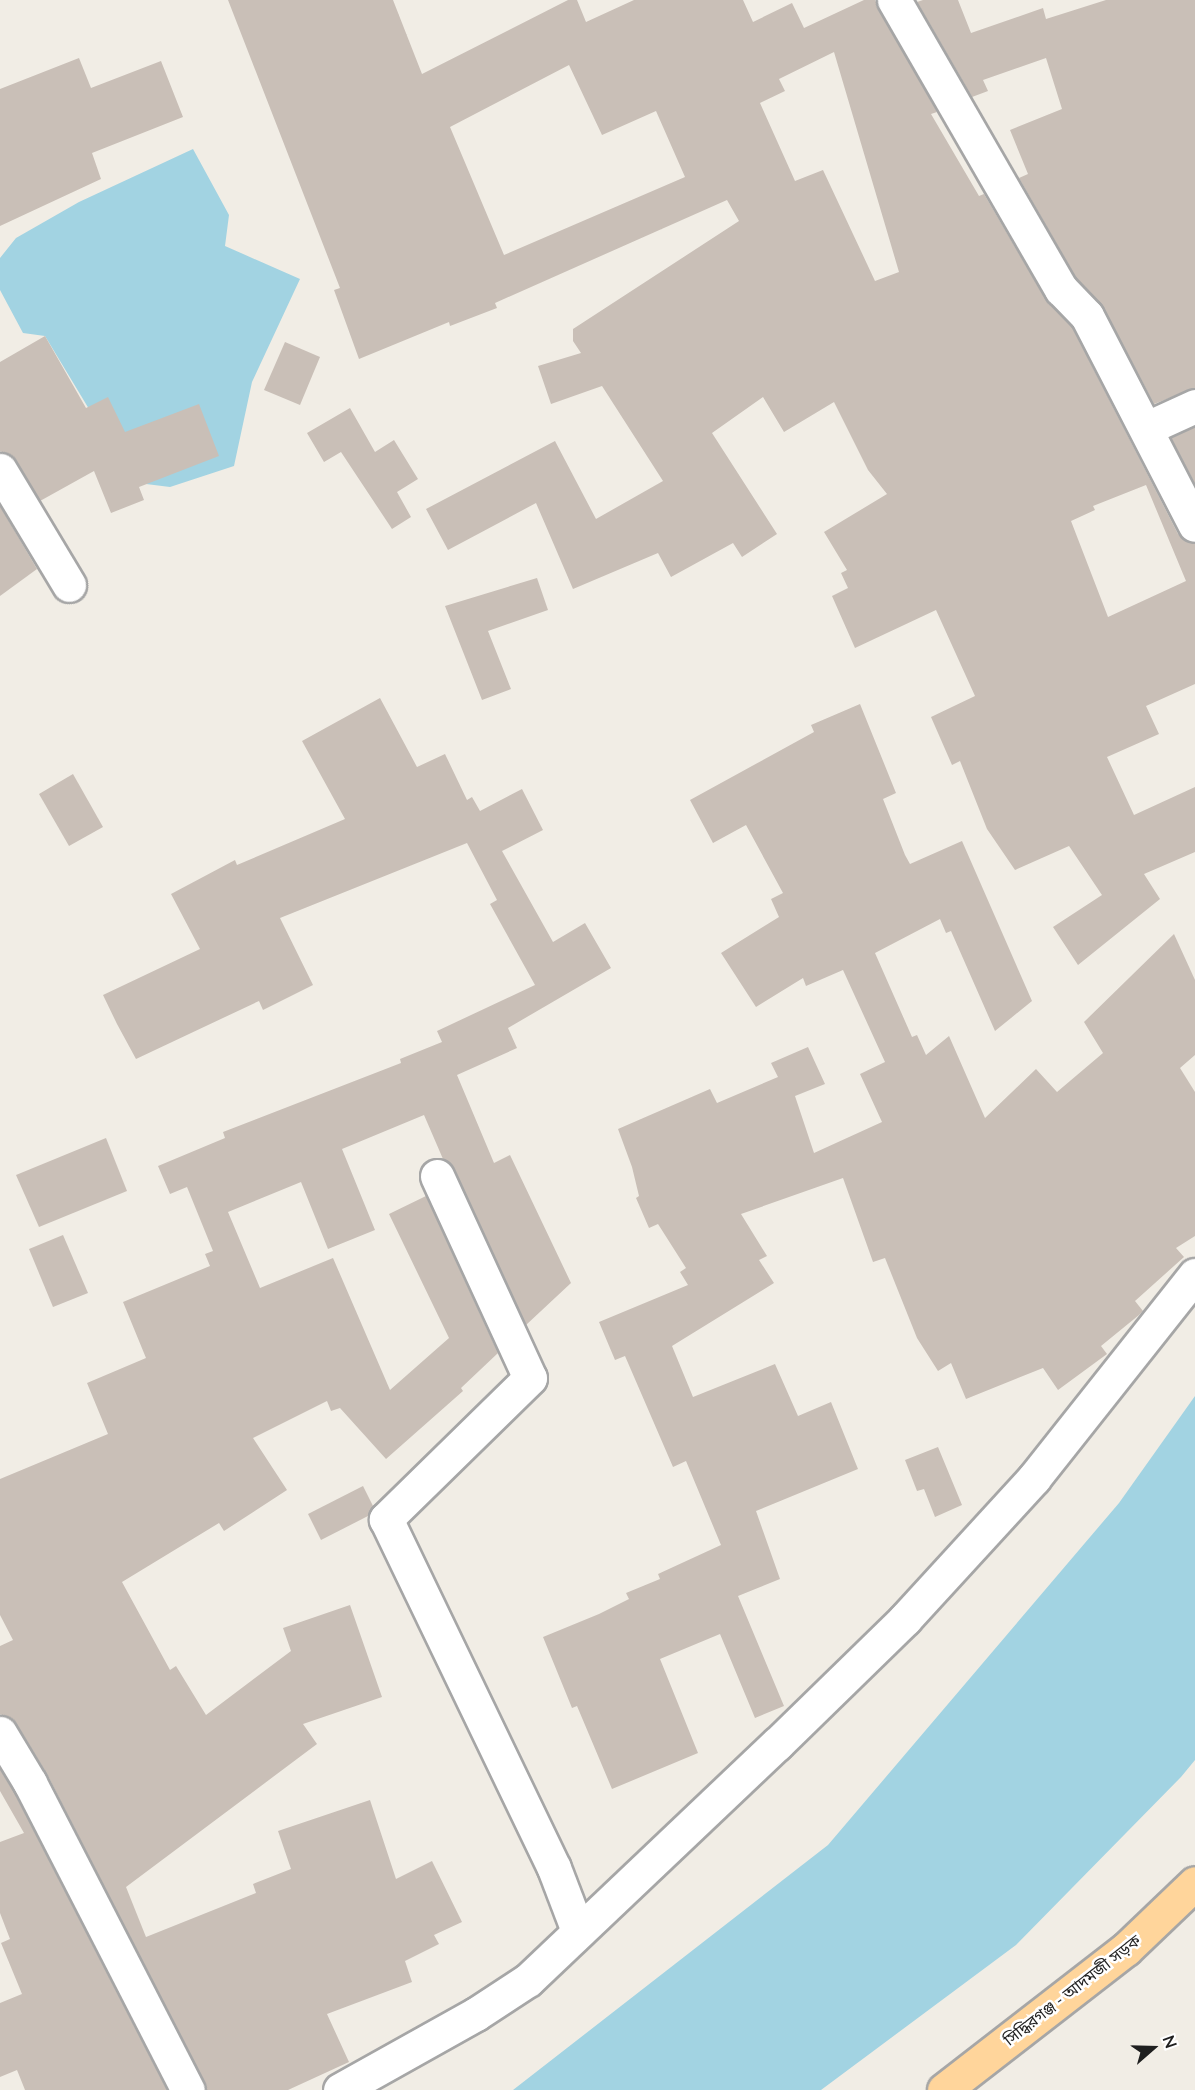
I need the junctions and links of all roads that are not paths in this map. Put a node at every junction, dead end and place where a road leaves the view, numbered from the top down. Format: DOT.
graph roads {
  1 [pos="894,0"];
  2 [pos="1195,406"];
  3 [pos="1147,428"];
  4 [pos="0,470"];
  5 [pos="1195,525"];
  6 [pos="69,585"];
  7 [pos="437,1176"];
  8 [pos="1195,1275"];
  9 [pos="0,1733"];
  10 [pos="1195,1883"];
  11 [pos="578,1930"];
  12 [pos="188,2090"];
  13 [pos="339,2090"];
  14 [pos="944,2090"];
  1 -- 3 [label="street"];
  2 -- 3 [label="street"];
  3 -- 5 [label="street"];
  4 -- 6 [label="street"];
  7 -- 11 [label="street"];
  8 -- 11 [label="street"];
  9 -- 12 [label="street"];
  10 -- 14 [label="main road, সিদ্ধিরগঞ্জ - আদমজী সড়ক"];
  11 -- 13 [label="street"];
}
